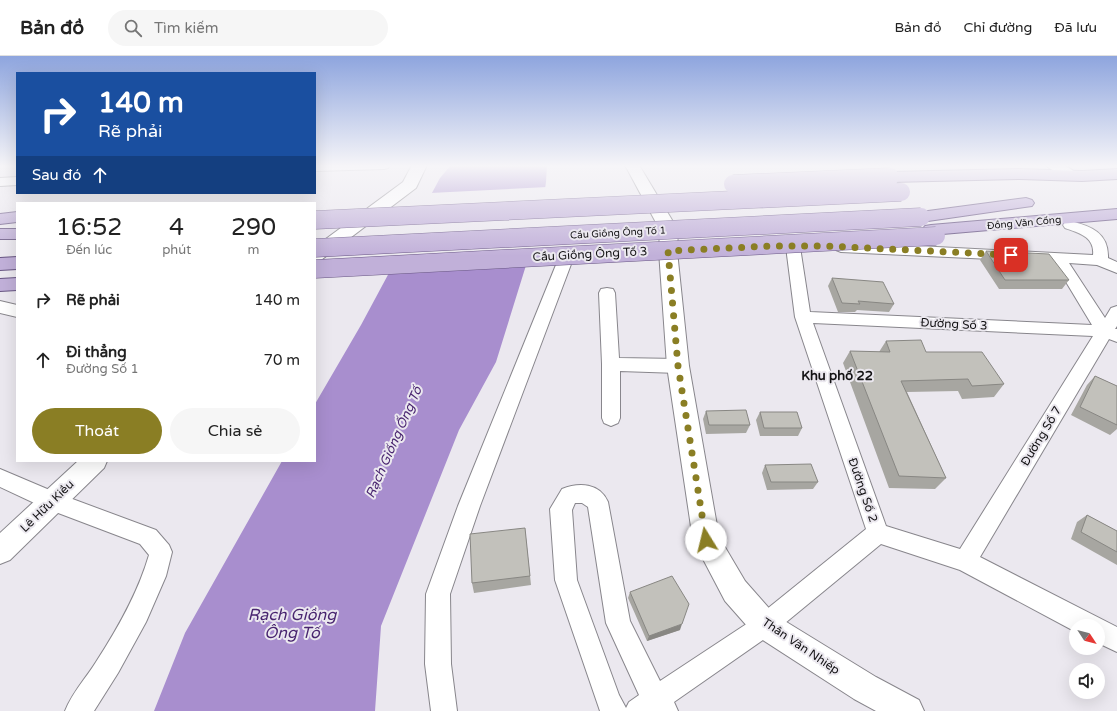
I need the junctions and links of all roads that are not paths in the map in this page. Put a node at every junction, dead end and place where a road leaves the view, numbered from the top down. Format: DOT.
graph roads {
  1 [pos="396,196"];
  2 [pos="510,196"];
  3 [pos="649,196"];
  4 [pos="827,196"];
  5 [pos="354,203"];
  6 [pos="1025,203"];
  7 [pos="1117,214"];
  8 [pos="16,218"];
  9 [pos="316,220"];
  10 [pos="1117,223"];
  11 [pos="1078,225"];
  12 [pos="929,228"];
  13 [pos="5,230"];
  14 [pos="793,246"];
  15 [pos="316,248"];
  16 [pos="668,251"];
  17 [pos="316,255"];
  18 [pos="1058,257"];
  19 [pos="1100,260"];
  20 [pos="316,262"];
  21 [pos="16,263"];
  22 [pos="0,264"];
  23 [pos="1117,268"];
  24 [pos="316,269"];
  25 [pos="367,272"];
  26 [pos="316,275"];
  27 [pos="16,277"];
  28 [pos="0,278"];
  29 [pos="16,284"];
  30 [pos="0,285"];
  31 [pos="16,290"];
  32 [pos="0,291"];
  33 [pos="607,293"];
  34 [pos="0,307"];
  35 [pos="16,311"];
  36 [pos="1117,312"];
  37 [pos="803,316"];
  38 [pos="1111,334"];
  39 [pos="611,364"];
  40 [pos="678,366"];
  41 [pos="611,418"];
  42 [pos="93,462"];
  43 [pos="0,478"];
  44 [pos="52,501"];
  45 [pos="878,533"];
  46 [pos="0,551"];
  47 [pos="965,561"];
  48 [pos="1077,619"];
  49 [pos="765,625"];
  50 [pos="1105,634"];
  51 [pos="1117,640"];
  52 [pos="653,707"];
  53 [pos="78,711"];
  54 [pos="444,711"];
  55 [pos="614,711"];
  56 [pos="908,711"];
  1 -- 17 [label="street"];
  2 -- 5 [label="main road"];
  3 -- 16 [label="street, Thân Văn Nhiếp"];
  4 -- 9 [label="main road, bridge"];
  6 -- 12 [label="main road, Đồng Văn Cống"];
  7 -- 12 [label="main road, Đồng Văn Cống"];
  8 -- 13 [label="main road"];
  10 -- 11 [label="main road, Đồng Văn Cống"];
  11 -- 12 [label="main road, Đồng Văn Cống"];
  11 -- 19 [label="street"];
  12 -- 15 [label="main road, Cầu Giồng Ông Tố 1, bridge"];
  12 -- 20 [label="main road, Cầu Giồng Ông Tố 3"];
  12 -- 24 [label="main road, Cầu Giồng Ông Tố 3, bridge"];
  14 -- 16 [label="street"];
  14 -- 18 [label="street"];
  14 -- 37 [label="street, Đường Số 2"];
  16 -- 40 [label="street, Thân Văn Nhiếp"];
  16 -- 54 [label="street"];
  18 -- 19 [label="street"];
  18 -- 38 [label="street"];
  19 -- 23 [label="street"];
  21 -- 22 [label="main road"];
  25 -- 26 [label="street"];
  27 -- 28 [label="main road"];
  29 -- 30 [label="main road"];
  31 -- 32 [label="street"];
  33 -- 39 [label="street"];
  34 -- 35 [label="street"];
  36 -- 38 [label="street, Đường Số 7"];
  37 -- 38 [label="street, Đường Số 3"];
  37 -- 45 [label="street, Đường Số 2"];
  38 -- 47 [label="street, Đường Số 7"];
  39 -- 40 [label="street"];
  39 -- 41 [label="street"];
  40 -- 49 [label="street, Thân Văn Nhiếp"];
  42 -- 44 [label="street, Lê Hữu Kiều"];
  43 -- 44 [label="street"];
  44 -- 46 [label="street, Lê Hữu Kiều"];
  44 -- 53 [label="street"];
  45 -- 47 [label="street, Đường Số 2"];
  45 -- 49 [label="street"];
  47 -- 48 [label="street, Đường Số 2"];
  49 -- 52 [label="street"];
  49 -- 56 [label="street, Thân Văn Nhiếp"];
  50 -- 51 [label="street"];
  52 -- 55 [label="street"];
}
